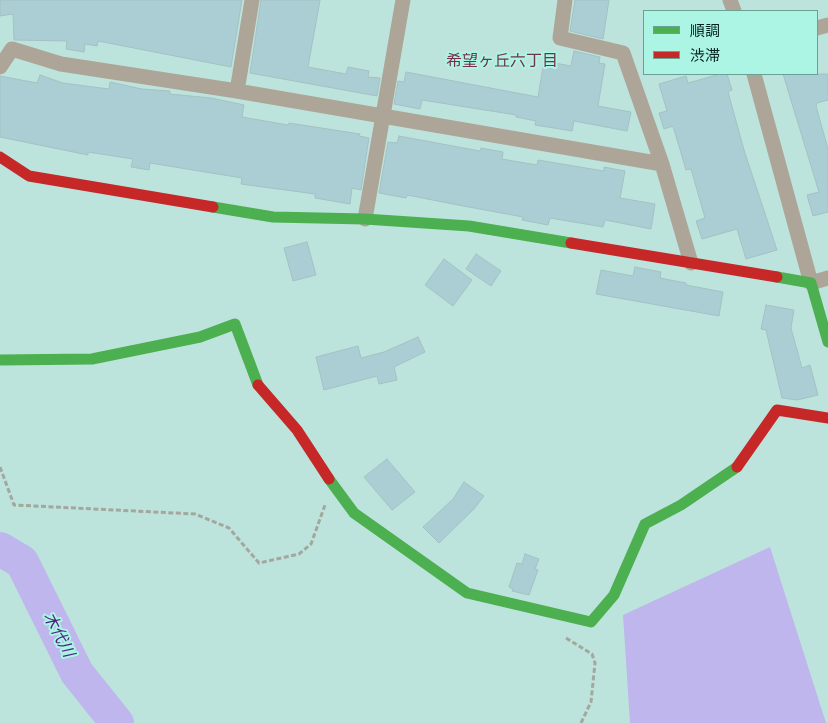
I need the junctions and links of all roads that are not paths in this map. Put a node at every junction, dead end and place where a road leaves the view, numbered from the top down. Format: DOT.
graph roads {
  1 [pos="252,0"];
  2 [pos="403,0"];
  3 [pos="566,0"];
  4 [pos="0,68"];
  5 [pos="754,75"];
  6 [pos="237,91"];
  7 [pos="383,116"];
  8 [pos="0,157"];
  9 [pos="662,164"];
  10 [pos="365,219"];
  11 [pos="691,263"];
  12 [pos="828,278"];
  13 [pos="811,283"];
  14 [pos="828,342"];
  15 [pos="0,360"];
  16 [pos="828,418"];
  1 -- 6 [label="street"];
  2 -- 7 [label="street"];
  3 -- 9 [label="street"];
  4 -- 6 [label="street"];
  5 -- 13 [label="street"];
  6 -- 7 [label="street"];
  7 -- 9 [label="street"];
  7 -- 10 [label="street"];
  8 -- 10 [label="street"];
  9 -- 11 [label="street"];
  10 -- 11 [label="street"];
  11 -- 13 [label="street"];
  12 -- 13 [label="street"];
  13 -- 14 [label="street"];
  15 -- 16 [label="street"];
}
